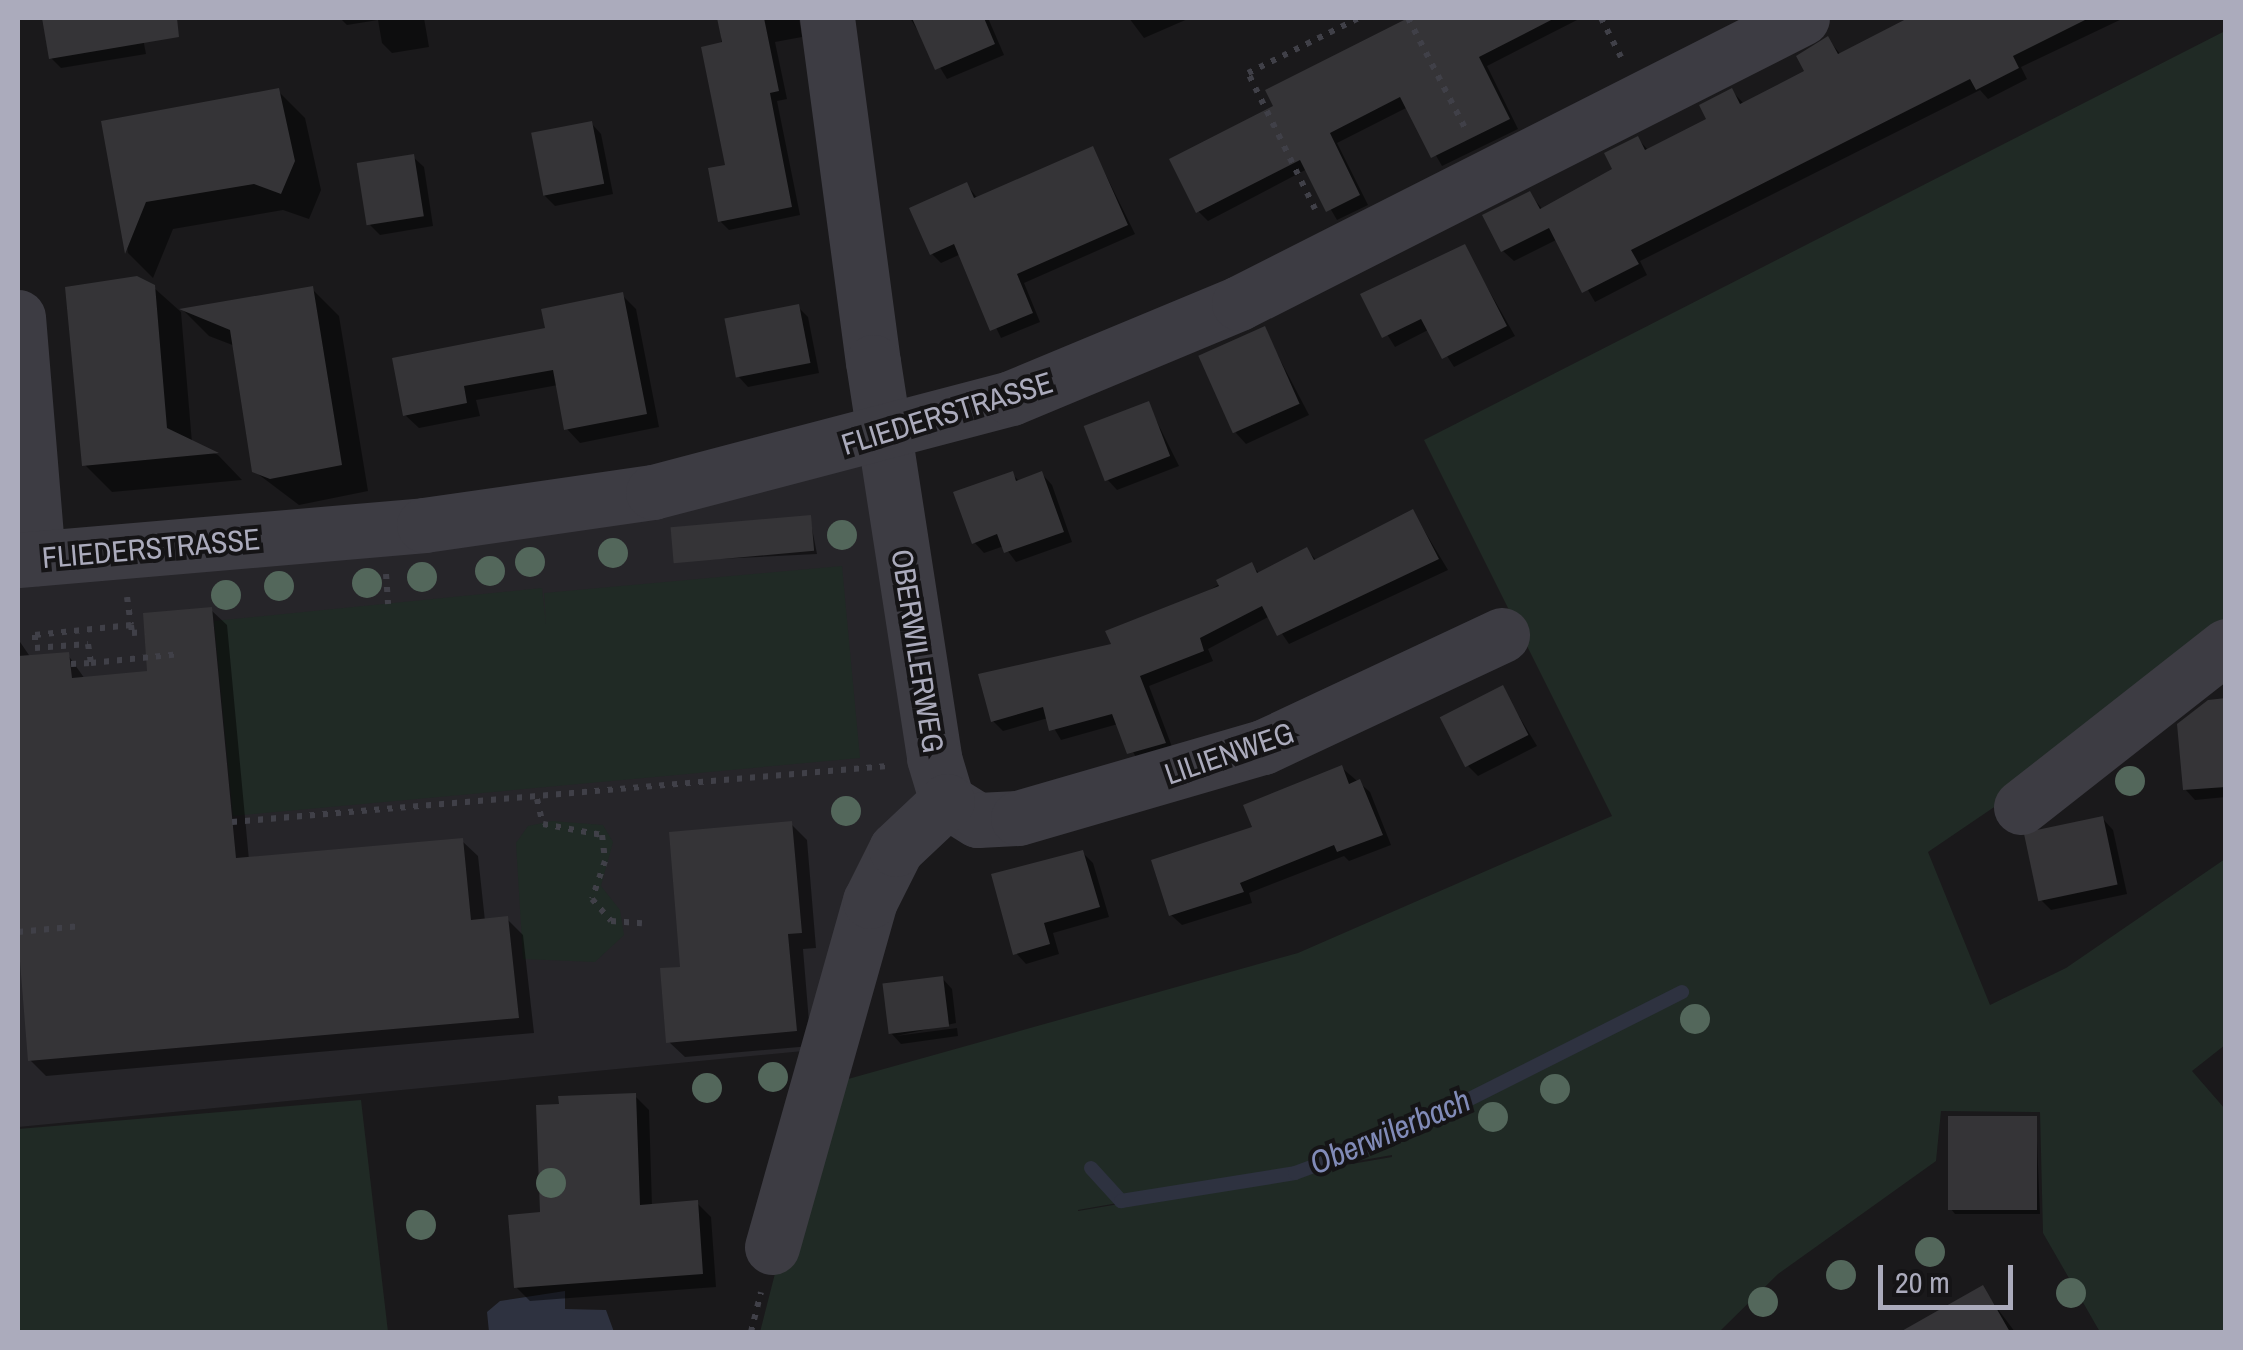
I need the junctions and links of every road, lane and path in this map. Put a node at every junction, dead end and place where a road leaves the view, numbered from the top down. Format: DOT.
graph roads {
  1 [pos="827,18"];
  2 [pos="1359,18"];
  3 [pos="1408,18"];
  4 [pos="1802,18"];
  5 [pos="1491,177"];
  6 [pos="1337,255"];
  7 [pos="18,317"];
  8 [pos="885,435"];
  9 [pos="121,551"];
  10 [pos="28,559"];
  11 [pos="131,625"];
  12 [pos="145,632"];
  13 [pos="1502,635"];
  14 [pos="2226,646"];
  15 [pos="182,654"];
  16 [pos="90,663"];
  17 [pos="70,664"];
  18 [pos="940,780"];
  19 [pos="570,785"];
  20 [pos="571,796"];
  21 [pos="538,799"];
  22 [pos="2022,808"];
  23 [pos="232,822"];
  24 [pos="642,923"];
  25 [pos="81,926"];
  26 [pos="18,932"];
  27 [pos="772,1246"];
  1 -- 8 [label="street, OBERWILERWEG"];
  2 -- 6 [label="path"];
  3 -- 5 [label="path"];
  4 -- 5 [label="street, FLIEDERSTRASSE"];
  5 -- 6 [label="street, FLIEDERSTRASSE"];
  6 -- 8 [label="street, FLIEDERSTRASSE"];
  7 -- 10 [label="street"];
  8 -- 9 [label="street, FLIEDERSTRASSE"];
  8 -- 18 [label="street, OBERWILERWEG"];
  9 -- 10 [label="street, FLIEDERSTRASSE"];
  9 -- 11 [label="path"];
  11 -- 12 [label="path"];
  11 -- 16 [label="path"];
  13 -- 18 [label="street, LILIENWEG"];
  14 -- 22 [label="street"];
  15 -- 16 [label="path"];
  16 -- 17 [label="path"];
  18 -- 20 [label="path"];
  18 -- 27 [label="street"];
  19 -- 20 [label="path"];
  20 -- 21 [label="path"];
  21 -- 23 [label="path"];
  21 -- 24 [label="path"];
  25 -- 26 [label="path"];
}
